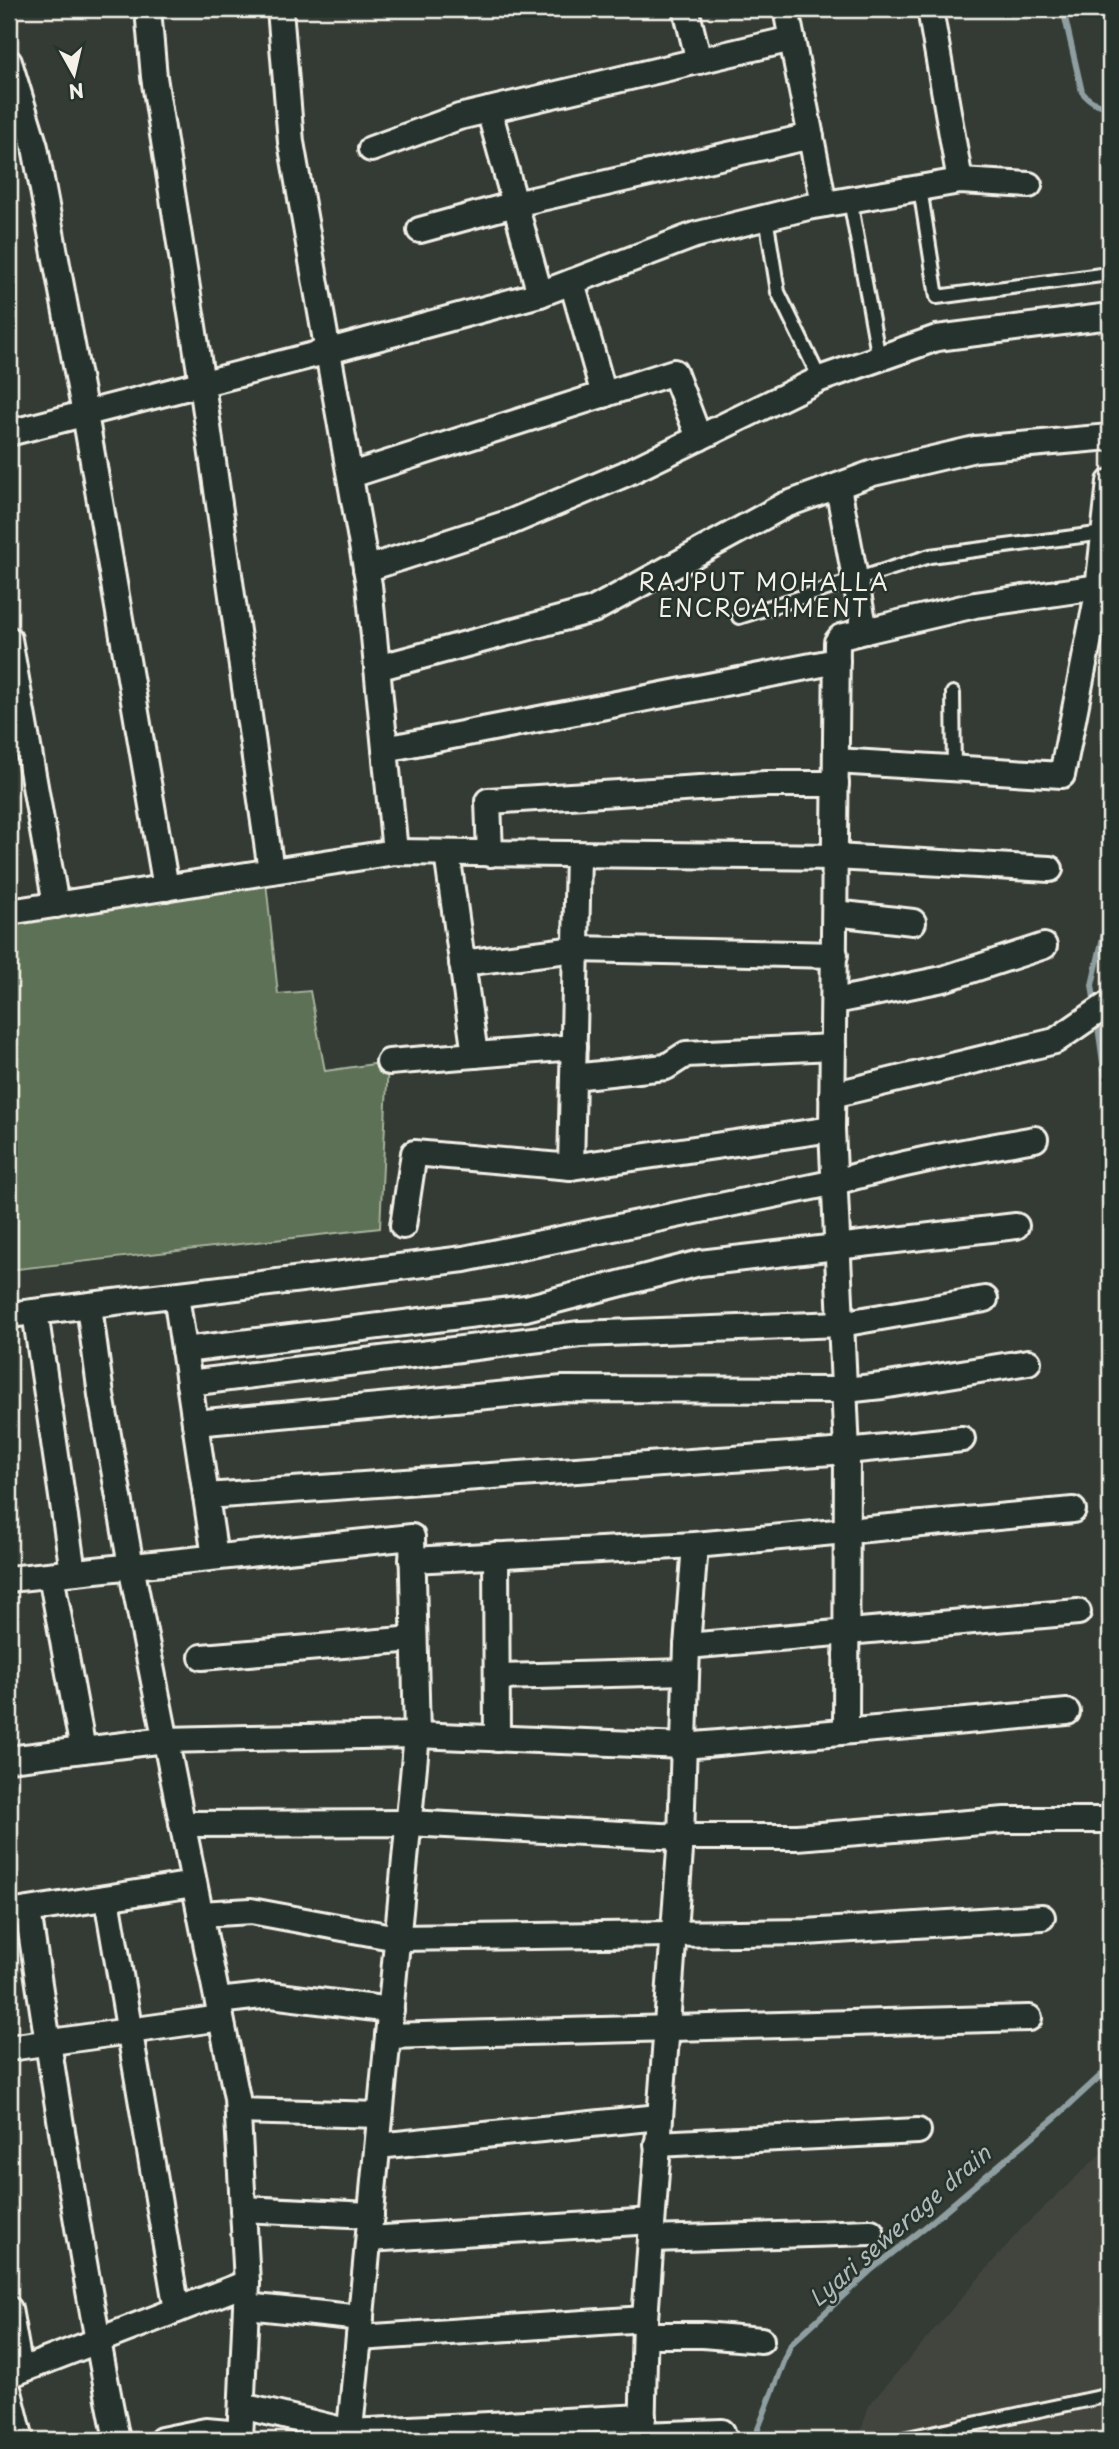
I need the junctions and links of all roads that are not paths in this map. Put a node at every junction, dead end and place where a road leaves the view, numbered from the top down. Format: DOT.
graph roads {
  1 [pos="148,9"];
  2 [pos="280,9"];
  3 [pos="686,9"];
  4 [pos="786,9"];
  5 [pos="930,9"];
  6 [pos="792,39"];
  7 [pos="699,61"];
  8 [pos="9,62"];
  9 [pos="489,110"];
  10 [pos="811,135"];
  11 [pos="371,149"];
  12 [pos="960,181"];
  13 [pos="1029,185"];
  14 [pos="920,188"];
  15 [pos="850,200"];
  16 [pos="515,204"];
  17 [pos="824,204"];
  18 [pos="766,217"];
  19 [pos="420,230"];
  20 [pos="1101,275"];
  21 [pos="572,282"];
  22 [pos="540,294"];
  23 [pos="1110,316"];
  24 [pos="330,351"];
  25 [pos="879,359"];
  26 [pos="821,379"];
  27 [pos="202,384"];
  28 [pos="604,395"];
  29 [pos="85,414"];
  30 [pos="9,433"];
  31 [pos="1110,437"];
  32 [pos="699,438"];
  33 [pos="351,475"];
  34 [pos="1110,482"];
  35 [pos="838,486"];
  36 [pos="1104,533"];
  37 [pos="366,569"];
  38 [pos="857,579"];
  39 [pos="1097,587"];
  40 [pos="739,617"];
  41 [pos="865,631"];
  42 [pos="9,639"];
  43 [pos="837,661"];
  44 [pos="377,668"];
  45 [pos="953,693"];
  46 [pos="385,749"];
  47 [pos="954,769"];
  48 [pos="836,772"];
  49 [pos="395,852"];
  50 [pos="447,853"];
  51 [pos="490,854"];
  52 [pos="578,855"];
  53 [pos="835,856"];
  54 [pos="1050,869"];
  55 [pos="271,871"];
  56 [pos="166,888"];
  57 [pos="56,905"];
  58 [pos="9,912"];
  59 [pos="835,913"];
  60 [pos="913,922"];
  61 [pos="1044,946"];
  62 [pos="576,949"];
  63 [pos="835,955"];
  64 [pos="462,963"];
  65 [pos="835,1001"];
  66 [pos="1110,1003"];
  67 [pos="574,1047"];
  68 [pos="833,1047"];
  69 [pos="475,1055"];
  70 [pos="389,1062"];
  71 [pos="573,1077"];
  72 [pos="832,1094"];
  73 [pos="832,1129"];
  74 [pos="1035,1139"];
  75 [pos="571,1167"];
  76 [pos="836,1182"];
  77 [pos="403,1226"];
  78 [pos="1016,1226"];
  79 [pos="839,1246"];
  80 [pos="176,1296"];
  81 [pos="985,1299"];
  82 [pos="89,1306"];
  83 [pos="36,1312"];
  84 [pos="9,1315"];
  85 [pos="841,1324"];
  86 [pos="184,1350"];
  87 [pos="1028,1362"];
  88 [pos="189,1382"];
  89 [pos="845,1390"];
  90 [pos="195,1423"];
  91 [pos="962,1439"];
  92 [pos="847,1451"];
  93 [pos="206,1496"];
  94 [pos="1073,1510"];
  95 [pos="848,1531"];
  96 [pos="695,1545"];
  97 [pos="496,1555"];
  98 [pos="215,1557"];
  99 [pos="412,1560"];
  100 [pos="131,1566"];
  101 [pos="62,1573"];
  102 [pos="9,1579"];
  103 [pos="1078,1612"];
  104 [pos="846,1632"];
  105 [pos="414,1639"];
  106 [pos="687,1646"];
  107 [pos="202,1657"];
  108 [pos="686,1672"];
  109 [pos="497,1677"];
  110 [pos="1067,1712"];
  111 [pos="846,1730"];
  112 [pos="416,1735"];
  113 [pos="497,1739"];
  114 [pos="165,1740"];
  115 [pos="684,1746"];
  116 [pos="83,1750"];
  117 [pos="9,1759"];
  118 [pos="1104,1820"];
  119 [pos="408,1823"];
  120 [pos="182,1824"];
  121 [pos="681,1838"];
  122 [pos="194,1884"];
  123 [pos="107,1898"];
  124 [pos="18,1912"];
  125 [pos="200,1914"];
  126 [pos="1042,1917"];
  127 [pos="673,1936"];
  128 [pos="397,1938"];
  129 [pos="219,2010"];
  130 [pos="391,2010"];
  131 [pos="1029,2018"];
  132 [pos="668,2027"];
  133 [pos="129,2031"];
  134 [pos="388,2036"];
  135 [pos="47,2042"];
  136 [pos="9,2048"];
  137 [pos="238,2111"];
  138 [pos="380,2115"];
  139 [pos="659,2117"];
  140 [pos="918,2131"];
  141 [pos="657,2144"];
  142 [pos="378,2146"];
  143 [pos="243,2209"];
  144 [pos="370,2227"];
  145 [pos="652,2230"];
  146 [pos="871,2232"];
  147 [pos="247,2294"];
  148 [pos="9,2309"];
  149 [pos="177,2310"];
  150 [pos="645,2327"];
  151 [pos="360,2328"];
  152 [pos="761,2340"];
  153 [pos="97,2341"];
  154 [pos="12,2379"];
  155 [pos="1110,2395"];
  156 [pos="242,2406"];
  157 [pos="642,2431"];
  158 [pos="722,2432"];
  159 [pos="350,2436"];
  160 [pos="240,2437"];
  161 [pos="20,2440"];
  162 [pos="117,2440"];
  163 [pos="162,2440"];
  164 [pos="898,2440"];
  1 -- 27 [label="street"];
  2 -- 24 [label="street"];
  3 -- 7 [label="street"];
  4 -- 6 [label="street"];
  5 -- 12 [label="street"];
  6 -- 7 [label="street"];
  6 -- 10 [label="street"];
  7 -- 9 [label="street"];
  8 -- 29 [label="street"];
  9 -- 11 [label="street"];
  9 -- 16 [label="street"];
  10 -- 16 [label="street"];
  10 -- 17 [label="street"];
  12 -- 13 [label="street"];
  12 -- 14 [label="street"];
  14 -- 15 [label="street"];
  14 -- 20 [label="lane"];
  15 -- 17 [label="street"];
  15 -- 25 [label="lane"];
  16 -- 19 [label="street"];
  16 -- 22 [label="street"];
  17 -- 18 [label="street"];
  18 -- 21 [label="street"];
  18 -- 26 [label="lane"];
  21 -- 22 [label="street"];
  21 -- 28 [label="street"];
  22 -- 24 [label="street"];
  23 -- 25 [label="street"];
  24 -- 27 [label="street"];
  24 -- 33 [label="street"];
  25 -- 26 [label="street"];
  26 -- 32 [label="street"];
  27 -- 29 [label="street"];
  27 -- 55 [label="street"];
  28 -- 32 [label="street"];
  28 -- 33 [label="street"];
  29 -- 30 [label="street"];
  29 -- 56 [label="street"];
  31 -- 35 [label="street"];
  32 -- 37 [label="street"];
  33 -- 37 [label="street"];
  34 -- 36 [label="street"];
  35 -- 38 [label="street"];
  35 -- 44 [label="street"];
  36 -- 38 [label="lane"];
  36 -- 39 [label="street"];
  37 -- 44 [label="street"];
  38 -- 40 [label="lane"];
  38 -- 41 [label="street"];
  39 -- 41 [label="street"];
  39 -- 47 [label="street"];
  41 -- 43 [label="street"];
  42 -- 57 [label="street"];
  43 -- 46 [label="street"];
  43 -- 48 [label="street"];
  44 -- 46 [label="street"];
  45 -- 47 [label="lane"];
  46 -- 49 [label="street"];
  47 -- 48 [label="street"];
  48 -- 51 [label="street"];
  48 -- 53 [label="street"];
  49 -- 50 [label="street"];
  49 -- 55 [label="street"];
  50 -- 51 [label="street"];
  50 -- 64 [label="street"];
  51 -- 52 [label="street"];
  52 -- 53 [label="street"];
  52 -- 62 [label="street"];
  53 -- 54 [label="street"];
  53 -- 59 [label="street"];
  55 -- 56 [label="street"];
  56 -- 57 [label="street"];
  57 -- 58 [label="street"];
  59 -- 60 [label="street"];
  59 -- 63 [label="street"];
  61 -- 65 [label="street"];
  62 -- 63 [label="street"];
  62 -- 64 [label="street"];
  62 -- 67 [label="street"];
  63 -- 65 [label="street"];
  64 -- 69 [label="street"];
  65 -- 68 [label="street"];
  66 -- 72 [label="street"];
  67 -- 69 [label="street"];
  67 -- 71 [label="street"];
  68 -- 71 [label="street"];
  68 -- 72 [label="street"];
  69 -- 70 [label="street"];
  71 -- 75 [label="street"];
  72 -- 73 [label="street"];
  73 -- 75 [label="street"];
  73 -- 76 [label="street"];
  74 -- 76 [label="street"];
  75 -- 77 [label="street"];
  76 -- 79 [label="street"];
  76 -- 80 [label="street"];
  78 -- 79 [label="street"];
  79 -- 85 [label="street"];
  79 -- 86 [label="street"];
  80 -- 82 [label="street"];
  80 -- 86 [label="street"];
  81 -- 85 [label="street"];
  82 -- 83 [label="street"];
  82 -- 100 [label="street"];
  83 -- 84 [label="street"];
  83 -- 101 [label="street"];
  85 -- 88 [label="street"];
  85 -- 89 [label="street"];
  86 -- 88 [label="street"];
  87 -- 89 [label="street"];
  88 -- 90 [label="street"];
  89 -- 90 [label="street"];
  89 -- 92 [label="street"];
  90 -- 93 [label="street"];
  91 -- 92 [label="street"];
  92 -- 93 [label="street"];
  92 -- 95 [label="street"];
  93 -- 98 [label="street"];
  94 -- 95 [label="street"];
  95 -- 96 [label="street"];
  95 -- 104 [label="street"];
  96 -- 97 [label="street"];
  96 -- 106 [label="street"];
  97 -- 99 [label="street"];
  97 -- 109 [label="street"];
  98 -- 99 [label="street"];
  98 -- 100 [label="street"];
  99 -- 105 [label="street"];
  100 -- 101 [label="street"];
  100 -- 114 [label="street"];
  101 -- 102 [label="street"];
  101 -- 116 [label="street"];
  103 -- 104 [label="street"];
  104 -- 106 [label="street"];
  104 -- 111 [label="street"];
  105 -- 107 [label="street"];
  105 -- 112 [label="street"];
  106 -- 108 [label="street"];
  108 -- 109 [label="street"];
  108 -- 115 [label="street"];
  109 -- 113 [label="street"];
  110 -- 111 [label="street"];
  111 -- 115 [label="street"];
  112 -- 113 [label="street"];
  112 -- 114 [label="street"];
  112 -- 119 [label="street"];
  113 -- 115 [label="street"];
  114 -- 116 [label="street"];
  114 -- 120 [label="street"];
  115 -- 121 [label="street"];
  116 -- 117 [label="street"];
  118 -- 121 [label="street"];
  119 -- 120 [label="street"];
  119 -- 121 [label="street"];
  119 -- 128 [label="street"];
  120 -- 122 [label="street"];
  121 -- 127 [label="street"];
  122 -- 123 [label="street"];
  122 -- 125 [label="street"];
  123 -- 124 [label="street"];
  123 -- 133 [label="street"];
  124 -- 135 [label="street"];
  125 -- 128 [label="street"];
  125 -- 129 [label="street"];
  126 -- 127 [label="street"];
  127 -- 128 [label="street"];
  127 -- 132 [label="street"];
  128 -- 130 [label="street"];
  129 -- 130 [label="street"];
  129 -- 133 [label="street"];
  129 -- 137 [label="street"];
  130 -- 134 [label="street"];
  131 -- 132 [label="street"];
  132 -- 134 [label="street"];
  132 -- 139 [label="street"];
  133 -- 135 [label="street"];
  133 -- 149 [label="street"];
  134 -- 138 [label="street"];
  135 -- 136 [label="street"];
  135 -- 153 [label="street"];
  137 -- 138 [label="street"];
  137 -- 143 [label="street"];
  138 -- 142 [label="street"];
  139 -- 141 [label="street"];
  139 -- 142 [label="street"];
  140 -- 141 [label="street"];
  141 -- 145 [label="street"];
  142 -- 144 [label="street"];
  143 -- 144 [label="street"];
  143 -- 147 [label="street"];
  144 -- 145 [label="street"];
  144 -- 151 [label="street"];
  145 -- 146 [label="street"];
  145 -- 150 [label="street"];
  147 -- 149 [label="street"];
  147 -- 151 [label="street"];
  147 -- 156 [label="street"];
  148 -- 154 [label="street"];
  149 -- 153 [label="street"];
  150 -- 151 [label="street"];
  150 -- 152 [label="street"];
  150 -- 157 [label="street"];
  151 -- 159 [label="street"];
  153 -- 154 [label="street"];
  153 -- 162 [label="street"];
  154 -- 161 [label="street"];
  155 -- 164 [label="lane"];
  156 -- 159 [label="street"];
  156 -- 160 [label="street"];
  157 -- 158 [label="street"];
  157 -- 159 [label="street"];
  160 -- 163 [label="street"];
}
